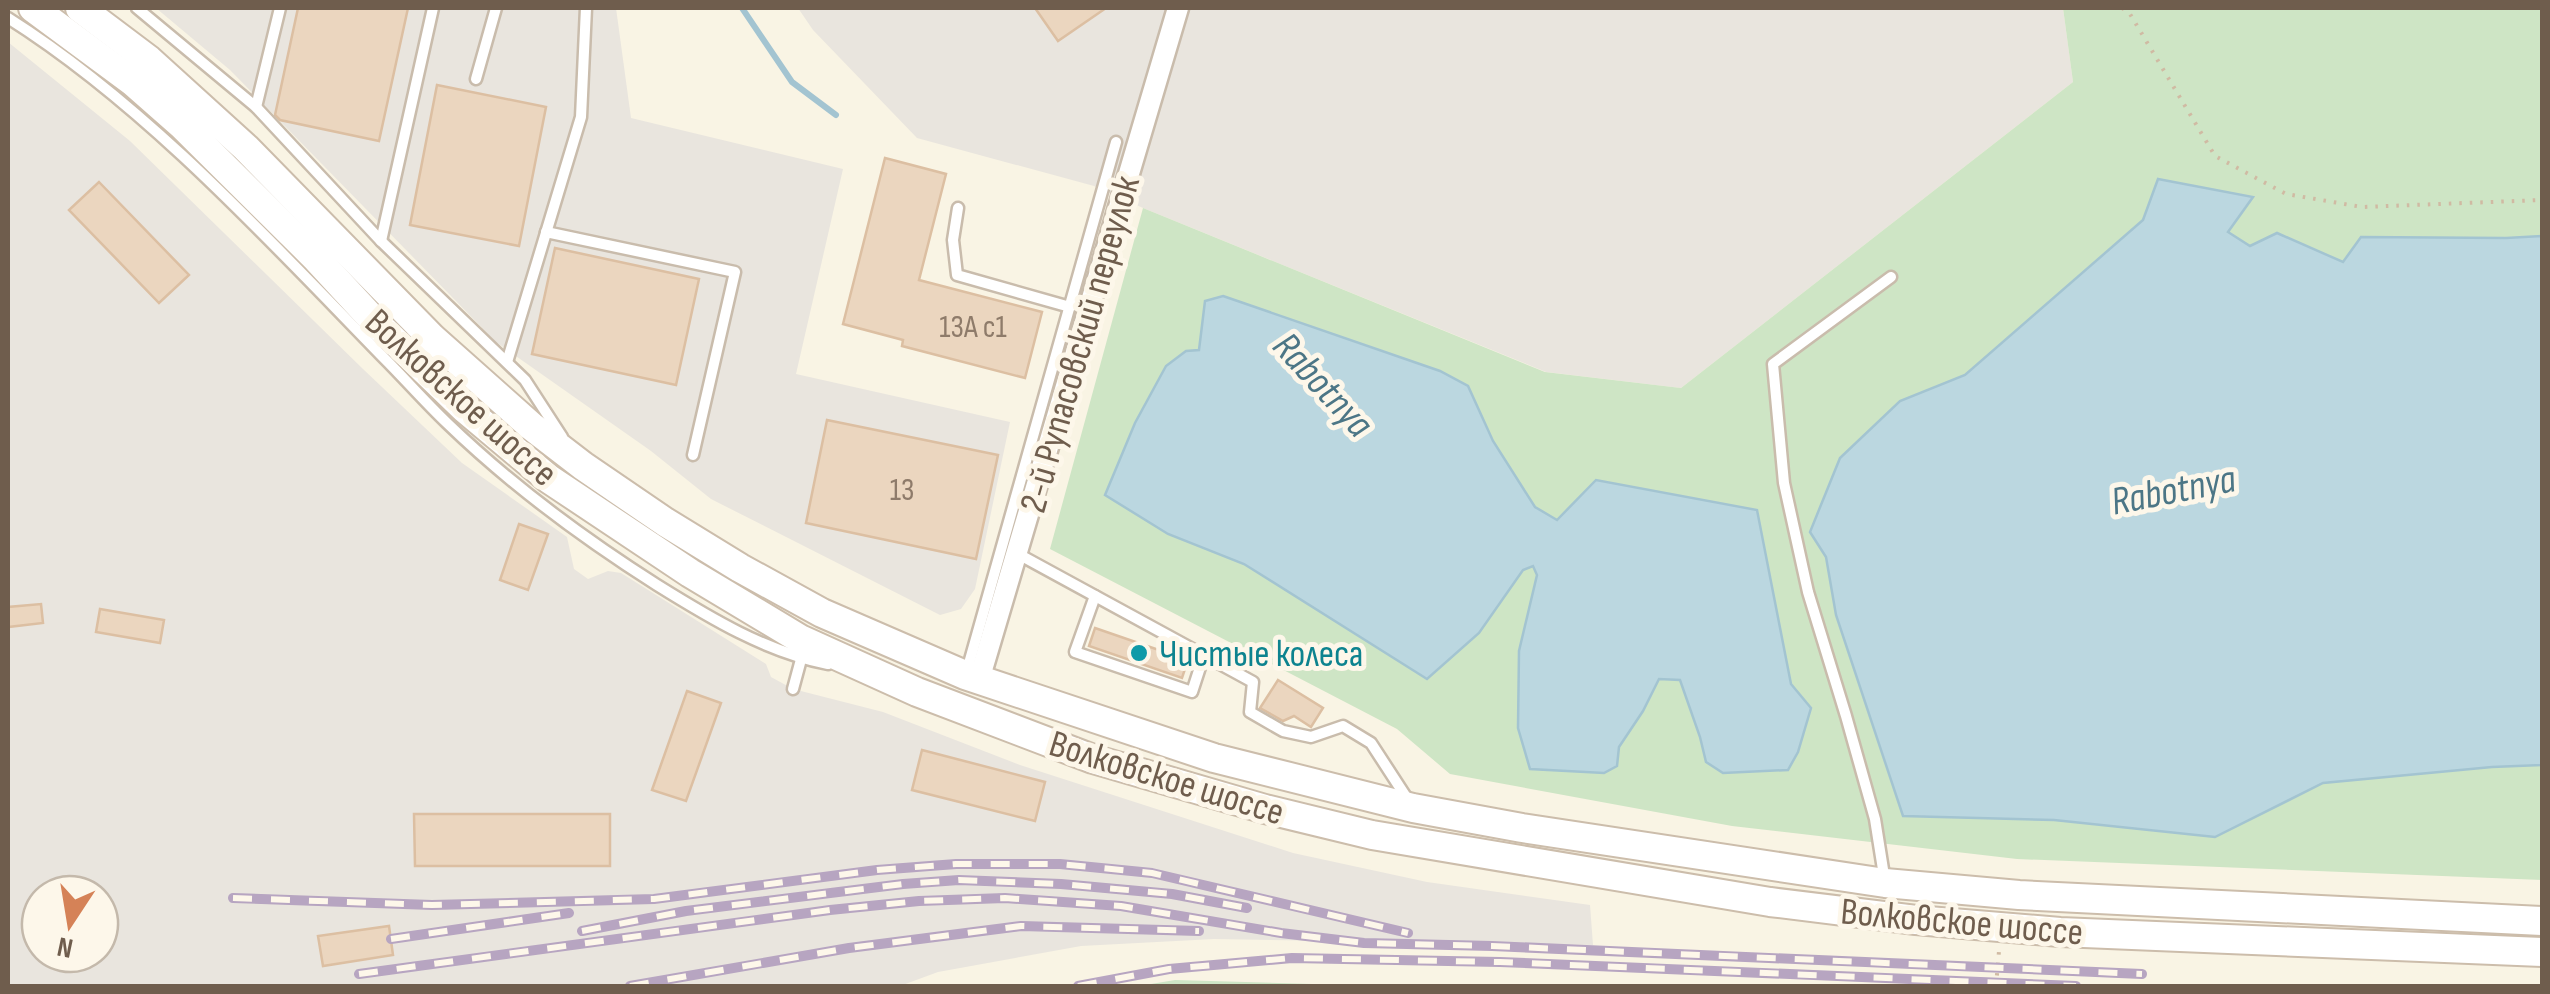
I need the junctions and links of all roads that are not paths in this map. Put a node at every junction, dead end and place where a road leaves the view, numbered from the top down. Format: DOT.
graph roads {
  1 [pos="32,8"];
  2 [pos="80,8"];
  3 [pos="137,8"];
  4 [pos="280,8"];
  5 [pos="433,8"];
  6 [pos="496,8"];
  7 [pos="586,8"];
  8 [pos="1178,8"];
  9 [pos="153,13"];
  10 [pos="8,18"];
  11 [pos="476,80"];
  12 [pos="256,107"];
  13 [pos="1116,142"];
  14 [pos="958,208"];
  15 [pos="546,232"];
  16 [pos="381,242"];
  17 [pos="1891,277"];
  18 [pos="1070,307"];
  19 [pos="507,362"];
  20 [pos="693,455"];
  21 [pos="583,466"];
  22 [pos="1018,554"];
  23 [pos="1095,596"];
  24 [pos="804,650"];
  25 [pos="1204,655"];
  26 [pos="972,677"];
  27 [pos="792,689"];
  28 [pos="1413,808"];
  29 [pos="1885,883"];
  30 [pos="2542,921"];
  31 [pos="2542,952"];
  1 -- 24 [label="main road, Волковское шоссе"];
  2 -- 21 [label="main road, Волковское шоссе"];
  3 -- 9 [label="lane"];
  4 -- 12 [label="lane"];
  5 -- 16 [label="lane"];
  6 -- 11 [label="lane"];
  7 -- 15 [label="lane"];
  8 -- 22 [label="street, 2-й Рупасовский переулок"];
  9 -- 12 [label="lane"];
  10 -- 24 [label="lane"];
  12 -- 16 [label="lane"];
  13 -- 18 [label="lane"];
  14 -- 18 [label="lane"];
  15 -- 19 [label="lane"];
  15 -- 20 [label="lane"];
  16 -- 19 [label="lane"];
  17 -- 29 [label="lane"];
  18 -- 26 [label="lane"];
  19 -- 21 [label="lane"];
  21 -- 26 [label="main road, Волковское шоссе"];
  22 -- 23 [label="lane"];
  22 -- 26 [label="street, 2-й Рупасовский переулок"];
  23 -- 25 [label="lane"];
  23 -- 25 [label="lane"];
  24 -- 27 [label="lane"];
  24 -- 31 [label="main road, Волковское шоссе"];
  25 -- 28 [label="lane"];
  26 -- 28 [label="main road, Волковское шоссе"];
  28 -- 29 [label="main road, Волковское шоссе"];
  29 -- 30 [label="main road, Волковское шоссе"];
}
